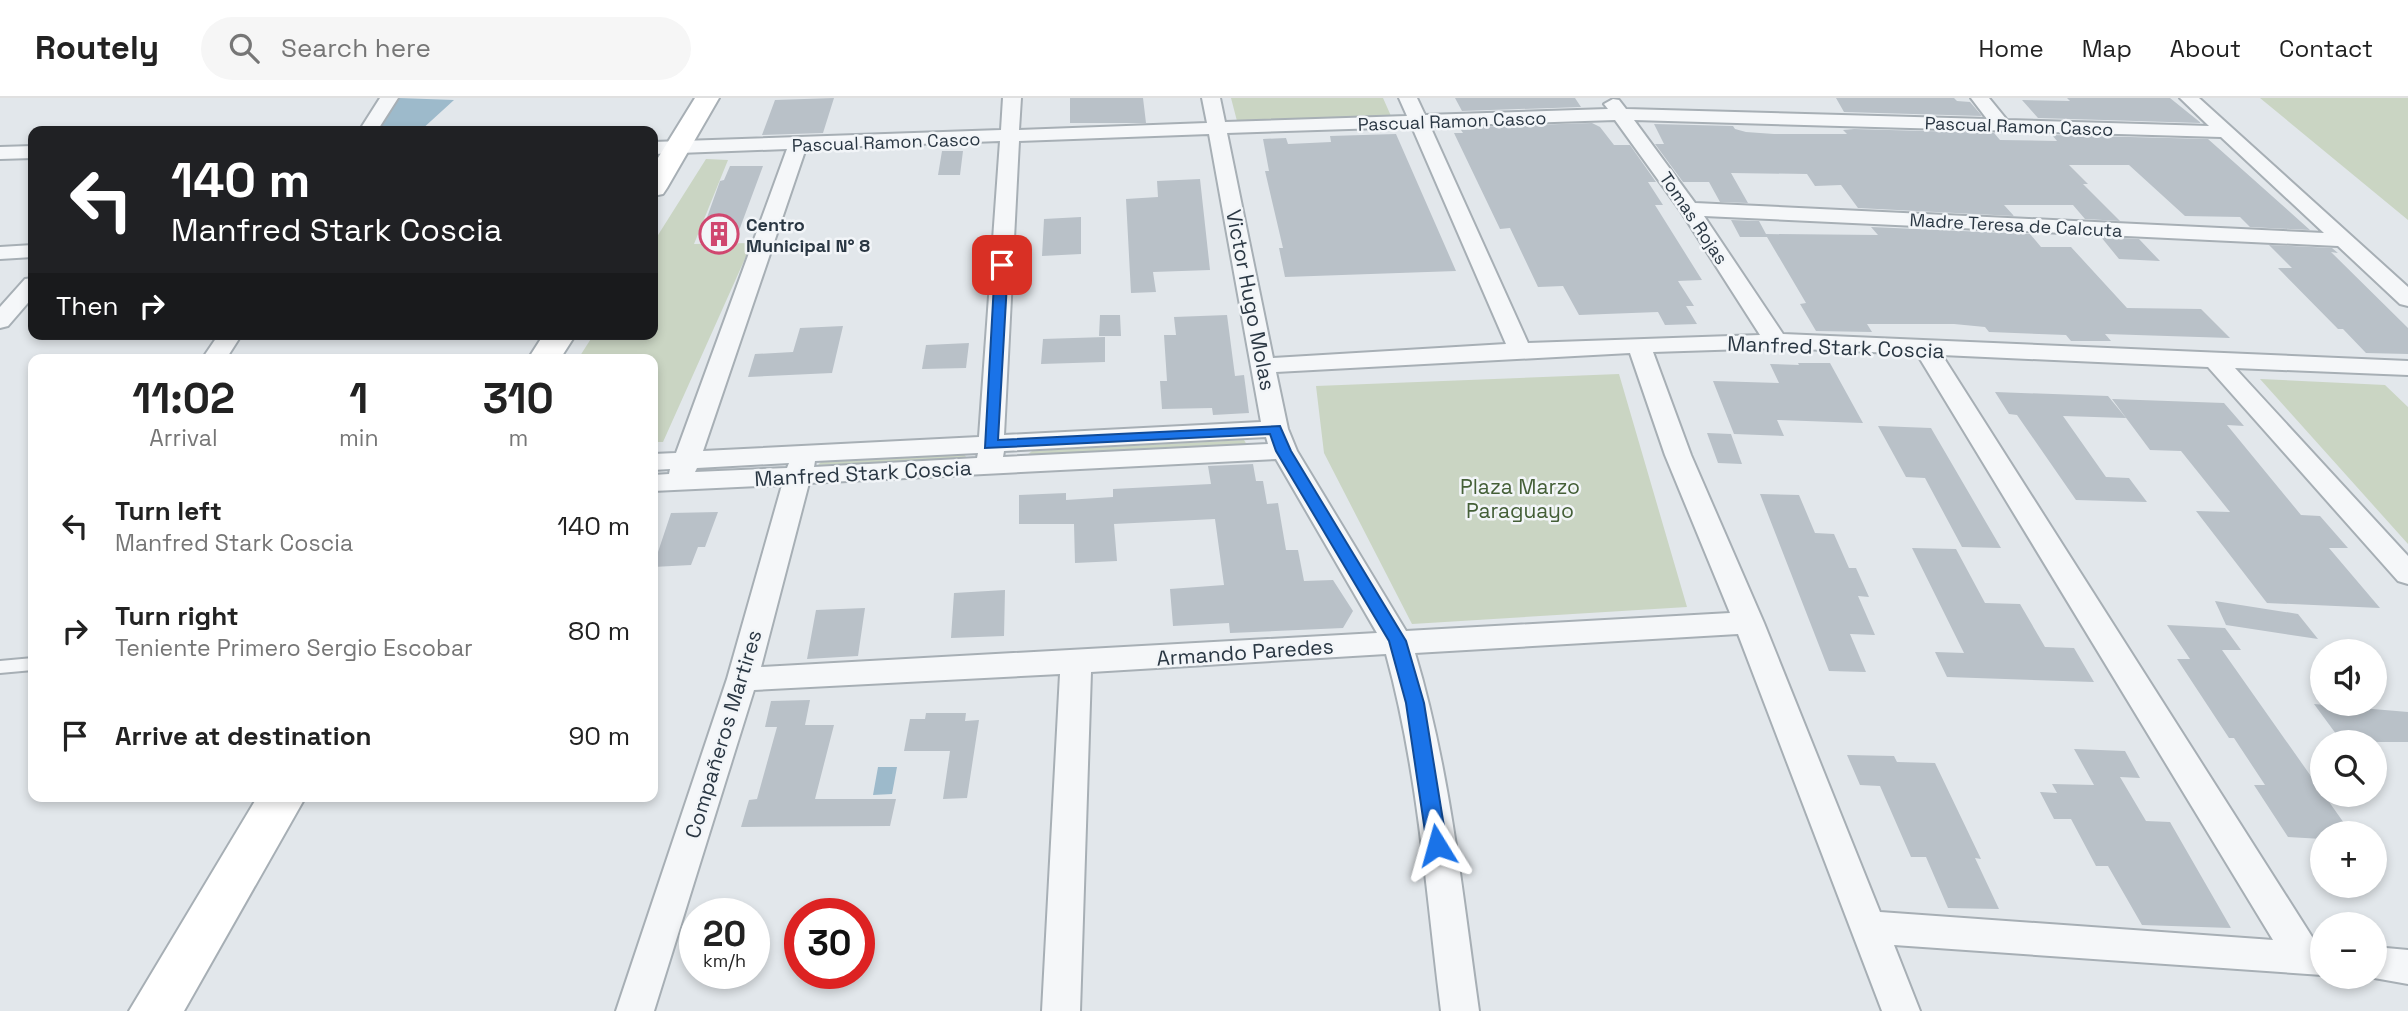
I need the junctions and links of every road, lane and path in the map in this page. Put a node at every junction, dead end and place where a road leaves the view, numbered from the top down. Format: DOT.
graph roads {
  1 [pos="389,98"];
  2 [pos="707,98"];
  3 [pos="1012,98"];
  4 [pos="1210,98"];
  5 [pos="1408,98"];
  6 [pos="1774,98"];
  7 [pos="1980,98"];
  8 [pos="2189,98"];
  9 [pos="1614,106"];
  10 [pos="1785,118"];
  11 [pos="1420,123"];
  12 [pos="2001,125"];
  13 [pos="371,126"];
  14 [pos="1217,128"];
  15 [pos="2227,132"];
  16 [pos="1009,137"];
  17 [pos="799,145"];
  18 [pos="665,148"];
  19 [pos="28,152"];
  20 [pos="0,153"];
  21 [pos="658,171"];
  22 [pos="1689,209"];
  23 [pos="2343,240"];
  24 [pos="28,251"];
  25 [pos="0,253"];
  26 [pos="28,290"];
  27 [pos="2408,299"];
  28 [pos="0,321"];
  29 [pos="1776,341"];
  30 [pos="1639,346"];
  31 [pos="1926,349"];
  32 [pos="1520,350"];
  33 [pos="2217,362"];
  34 [pos="1264,366"];
  35 [pos="2408,368"];
  36 [pos="1279,440"];
  37 [pos="990,456"];
  38 [pos="658,464"];
  39 [pos="802,465"];
  40 [pos="683,471"];
  41 [pos="658,481"];
  42 [pos="2408,574"];
  43 [pos="1749,623"];
  44 [pos="1397,641"];
  45 [pos="28,664"];
  46 [pos="1076,664"];
  47 [pos="0,667"];
  48 [pos="742,680"];
  49 [pos="278,802"];
  50 [pos="1866,927"];
  51 [pos="2310,954"];
  52 [pos="2310,960"];
  53 [pos="2387,965"];
  54 [pos="2408,967"];
  55 [pos="155,1011"];
  56 [pos="635,1011"];
  57 [pos="1061,1011"];
  58 [pos="1460,1011"];
  59 [pos="1901,1011"];
  1 -- 13 [label="street"];
  2 -- 18 [label="street"];
  3 -- 16 [label="street"];
  4 -- 14 [label="street, Victor Hugo Molas"];
  5 -- 11 [label="street"];
  6 -- 10 [label="street"];
  7 -- 12 [label="street"];
  8 -- 15 [label="street"];
  9 -- 10 [label="street, Pascual Ramon Casco"];
  9 -- 11 [label="street, Pascual Ramon Casco"];
  9 -- 22 [label="street, Tomas Rojas"];
  10 -- 12 [label="street, Pascual Ramon Casco"];
  11 -- 14 [label="street, Pascual Ramon Casco"];
  11 -- 32 [label="street"];
  12 -- 15 [label="street, Pascual Ramon Casco"];
  14 -- 16 [label="street, Pascual Ramon Casco"];
  14 -- 34 [label="street, Victor Hugo Molas"];
  15 -- 23 [label="street"];
  16 -- 17 [label="street, Pascual Ramon Casco"];
  16 -- 37 [label="street"];
  17 -- 18 [label="street, Pascual Ramon Casco"];
  17 -- 40 [label="street"];
  18 -- 21 [label="street"];
  19 -- 20 [label="street"];
  22 -- 23 [label="street, Madre Teresa de Calcuta"];
  22 -- 29 [label="street, Tomas Rojas"];
  23 -- 27 [label="street"];
  24 -- 25 [label="street"];
  26 -- 28 [label="street"];
  29 -- 30 [label="street, Manfred Stark Coscia"];
  29 -- 31 [label="street, Manfred Stark Coscia"];
  30 -- 32 [label="street, Manfred Stark Coscia"];
  30 -- 43 [label="street"];
  31 -- 33 [label="street, Manfred Stark Coscia"];
  31 -- 51 [label="street"];
  32 -- 34 [label="street, Manfred Stark Coscia"];
  33 -- 35 [label="street, Manfred Stark Coscia"];
  33 -- 42 [label="street"];
  34 -- 36 [label="street, Victor Hugo Molas"];
  36 -- 37 [label="street, Manfred Stark Coscia"];
  36 -- 44 [label="street, Victor Hugo Molas"];
  37 -- 39 [label="street, Manfred Stark Coscia"];
  38 -- 40 [label="street, Manfred Stark Coscia"];
  39 -- 40 [label="street, Manfred Stark Coscia"];
  39 -- 48 [label="street, Compañeros Martires"];
  40 -- 41 [label="street, Manfred Stark Coscia"];
  43 -- 44 [label="street, Armando Paredes"];
  43 -- 50 [label="street"];
  44 -- 46 [label="street, Armando Paredes"];
  44 -- 58 [label="street, Victor Hugo Molas"];
  45 -- 47 [label="lane"];
  46 -- 48 [label="street, Armando Paredes"];
  46 -- 57 [label="street"];
  48 -- 56 [label="street, Compañeros Martires"];
  49 -- 55 [label="street"];
  50 -- 52 [label="street"];
  50 -- 59 [label="street"];
  53 -- 54 [label="street"];
}
